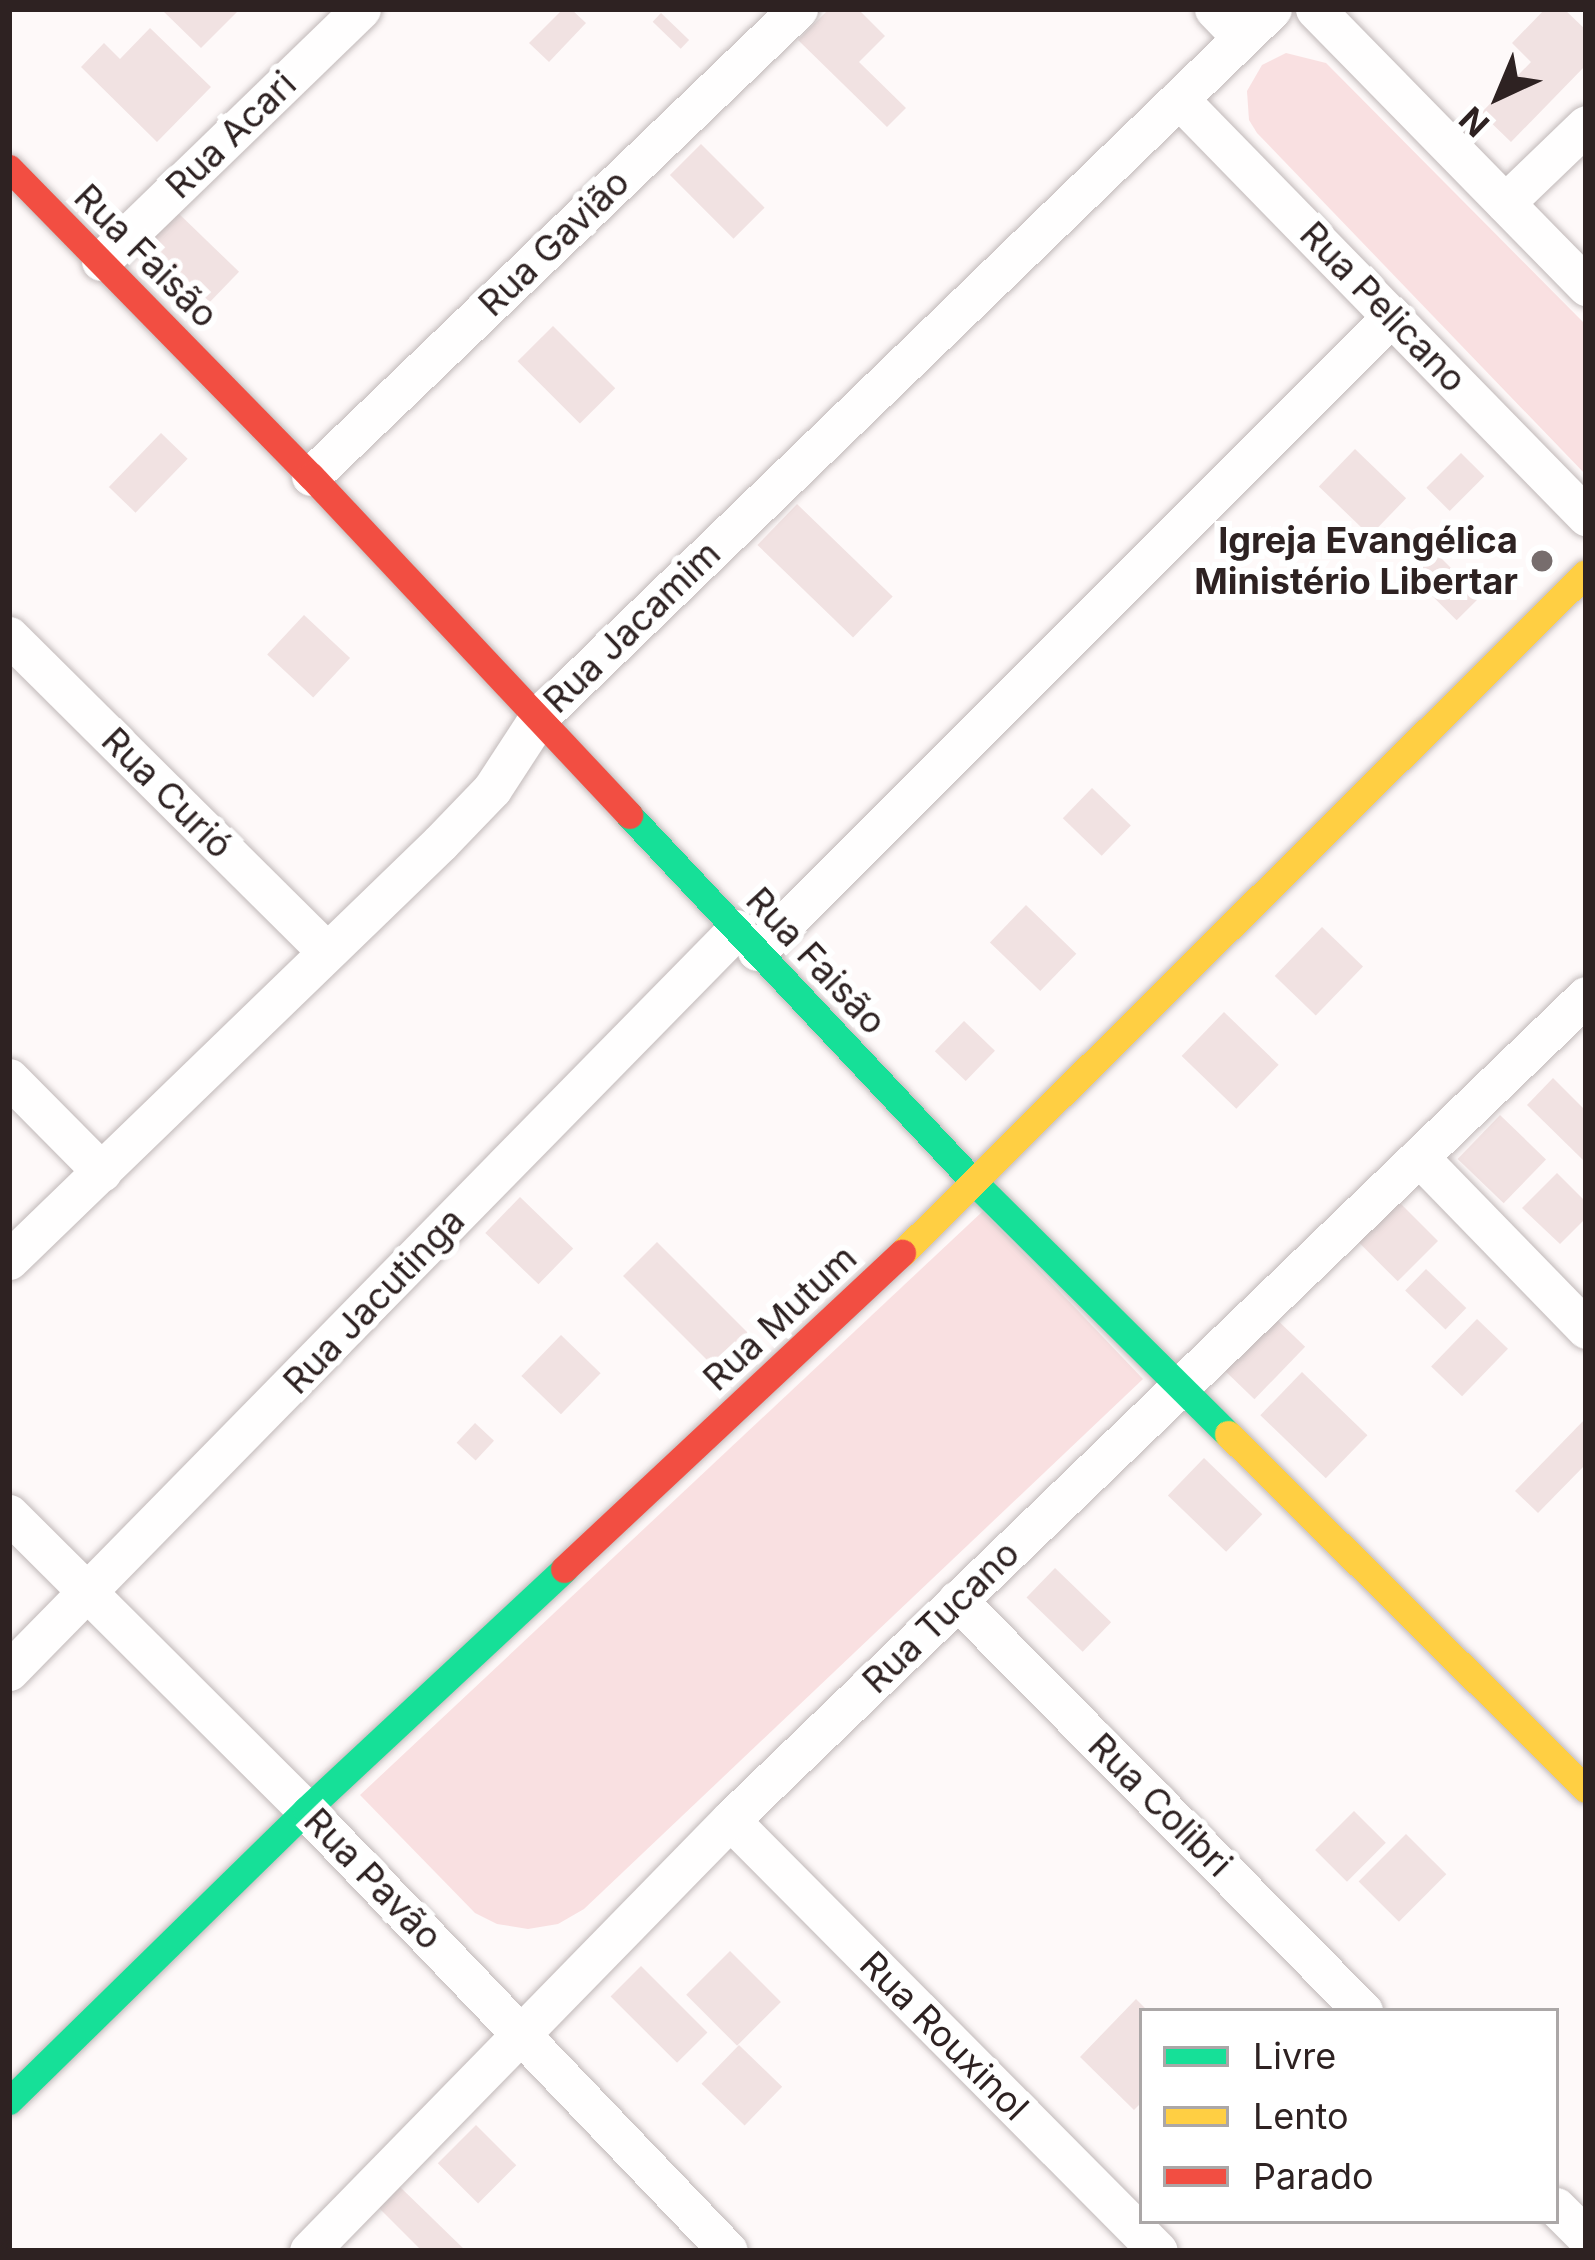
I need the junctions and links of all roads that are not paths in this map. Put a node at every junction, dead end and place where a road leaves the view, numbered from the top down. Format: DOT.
graph roads {
  1 [pos="361,9"];
  2 [pos="798,9"];
  3 [pos="1214,9"];
  4 [pos="1272,9"];
  5 [pos="1315,9"];
  6 [pos="1242,38"];
  7 [pos="1179,99"];
  8 [pos="1586,124"];
  9 [pos="9,168"];
  10 [pos="1505,203"];
  11 [pos="101,260"];
  12 [pos="1586,286"];
  13 [pos="1391,316"];
  14 [pos="311,476"];
  15 [pos="1586,516"];
  16 [pos="1586,573"];
  17 [pos="9,635"];
  18 [pos="539,717"];
  19 [pos="747,940"];
  20 [pos="325,950"];
  21 [pos="1586,996"];
  22 [pos="9,1078"];
  23 [pos="1419,1157"];
  24 [pos="102,1172"];
  25 [pos="976,1184"];
  26 [pos="9,1260"];
  27 [pos="1586,1329"];
  28 [pos="1184,1390"];
  29 [pos="9,1514"];
  30 [pos="87,1594"];
  31 [pos="957,1600"];
  32 [pos="9,1671"];
  33 [pos="1586,1789"];
  34 [pos="306,1810"];
  35 [pos="730,1820"];
  36 [pos="1360,2008"];
  37 [pos="524,2035"];
  38 [pos="9,2101"];
  39 [pos="1559,2210"];
  40 [pos="1586,2237"];
  41 [pos="309,2251"];
  42 [pos="728,2251"];
  43 [pos="1158,2251"];
  1 -- 11 [label="street, Rua Acari"];
  2 -- 14 [label="street, Rua Gavião"];
  3 -- 6 [label="street"];
  4 -- 6 [label="street, Rua Jacamim"];
  5 -- 10 [label="street"];
  6 -- 7 [label="street, Rua Jacamim"];
  7 -- 13 [label="street, Rua Pelicano"];
  7 -- 18 [label="street, Rua Jacamim"];
  8 -- 10 [label="street"];
  9 -- 11 [label="street, Rua Faisão"];
  10 -- 12 [label="street"];
  11 -- 14 [label="street, Rua Faisão"];
  13 -- 15 [label="street, Rua Pelicano"];
  13 -- 19 [label="street, Rua Jacutinga"];
  14 -- 18 [label="street, Rua Faisão"];
  16 -- 25 [label="street, Rua Mutum"];
  17 -- 20 [label="street, Rua Curió"];
  18 -- 19 [label="street, Rua Faisão"];
  18 -- 20 [label="street, Rua Jacamim"];
  19 -- 25 [label="street, Rua Faisão"];
  19 -- 30 [label="street, Rua Jacutinga"];
  20 -- 24 [label="street, Rua Jacamim"];
  21 -- 23 [label="street, Rua Tucano"];
  22 -- 24 [label="street"];
  23 -- 27 [label="street"];
  23 -- 28 [label="street, Rua Tucano"];
  24 -- 26 [label="street, Rua Jacamim"];
  25 -- 28 [label="street, Rua Faisão"];
  25 -- 34 [label="street, Rua Mutum"];
  28 -- 31 [label="street, Rua Tucano"];
  28 -- 33 [label="street, Rua Faisão"];
  29 -- 30 [label="street, Rua Pavão"];
  30 -- 32 [label="street, Rua Jacutinga"];
  30 -- 34 [label="street, Rua Pavão"];
  31 -- 35 [label="street, Rua Tucano"];
  31 -- 36 [label="street, Rua Colibri"];
  34 -- 37 [label="street, Rua Pavão"];
  34 -- 38 [label="street, Rua Mutum"];
  35 -- 37 [label="street, Rua Tucano"];
  35 -- 43 [label="street, Rua Rouxinol"];
  37 -- 41 [label="street, Rua Tucano"];
  37 -- 42 [label="street, Rua Pavão"];
  39 -- 40 [label="street"];
}
